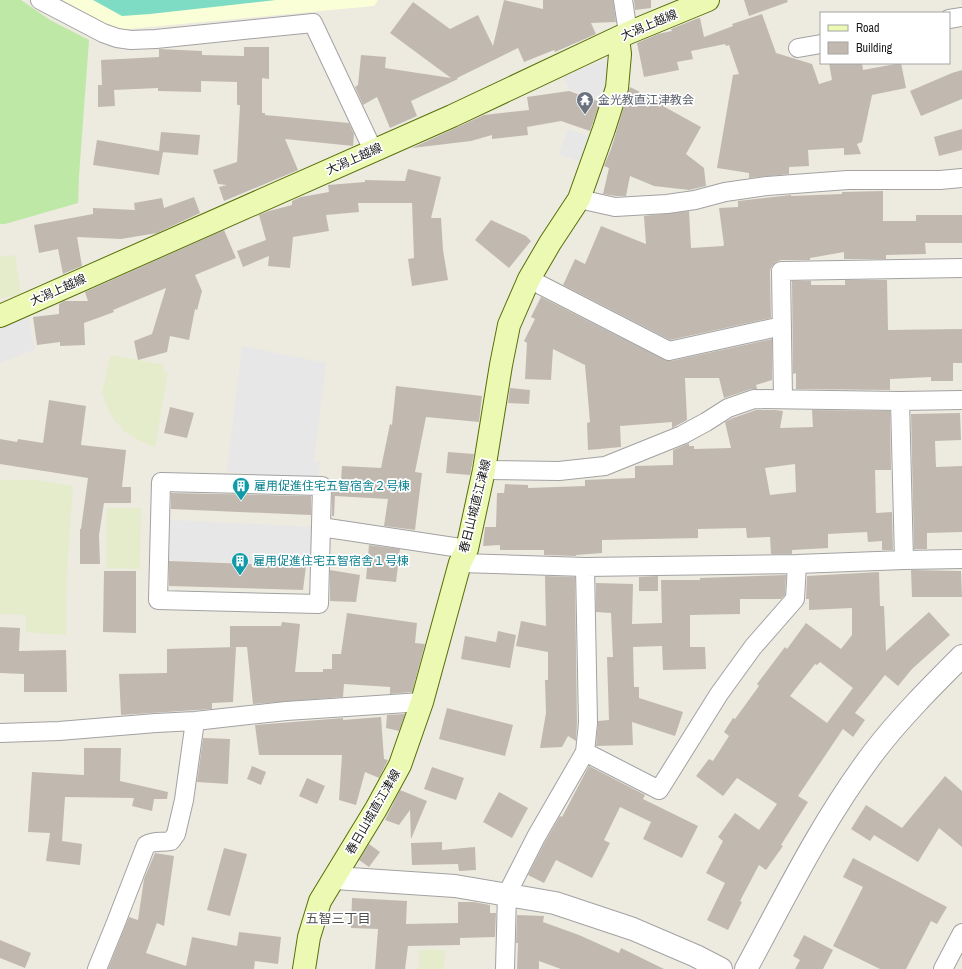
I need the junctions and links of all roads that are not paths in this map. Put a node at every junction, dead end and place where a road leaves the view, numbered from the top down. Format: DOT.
graph roads {
  1 [pos="40,0"];
  2 [pos="623,0"];
  3 [pos="708,0"];
  4 [pos="962,17"];
  5 [pos="950,19"];
  6 [pos="623,36"];
  7 [pos="820,44"];
  8 [pos="798,48"];
  9 [pos="373,150"];
  10 [pos="962,178"];
  11 [pos="579,198"];
  12 [pos="962,268"];
  13 [pos="529,279"];
  14 [pos="0,316"];
  15 [pos="782,326"];
  16 [pos="783,399"];
  17 [pos="962,400"];
  18 [pos="900,401"];
  19 [pos="484,470"];
  20 [pos="321,527"];
  21 [pos="463,556"];
  22 [pos="904,560"];
  23 [pos="962,560"];
  24 [pos="797,564"];
  25 [pos="585,567"];
  26 [pos="962,656"];
  27 [pos="422,702"];
  28 [pos="195,721"];
  29 [pos="0,733"];
  30 [pos="585,752"];
  31 [pos="335,878"];
  32 [pos="507,894"];
  33 [pos="962,933"];
  34 [pos="97,969"];
  35 [pos="304,969"];
  36 [pos="505,969"];
  37 [pos="721,969"];
  38 [pos="746,969"];
  39 [pos="943,969"];
  1 -- 9 [label="street"];
  2 -- 6 [label="street"];
  3 -- 6 [label="main road, 大潟上越線"];
  4 -- 5 [label="street"];
  6 -- 9 [label="main road, 大潟上越線"];
  6 -- 11 [label="main road, 春日山城直江津線"];
  7 -- 8 [label="street"];
  9 -- 14 [label="main road, 大潟上越線"];
  10 -- 11 [label="street"];
  11 -- 13 [label="main road, 春日山城直江津線"];
  12 -- 15 [label="street"];
  13 -- 15 [label="street"];
  13 -- 19 [label="main road, 春日山城直江津線"];
  15 -- 16 [label="street"];
  16 -- 18 [label="street"];
  16 -- 19 [label="street"];
  17 -- 18 [label="street"];
  18 -- 22 [label="street"];
  19 -- 21 [label="main road, 春日山城直江津線"];
  20 -- 20 [label="street"];
  20 -- 21 [label="street"];
  21 -- 25 [label="street"];
  21 -- 27 [label="main road, 春日山城直江津線"];
  22 -- 23 [label="street"];
  22 -- 24 [label="street"];
  24 -- 25 [label="street"];
  24 -- 30 [label="street"];
  25 -- 30 [label="street"];
  26 -- 38 [label="street"];
  27 -- 28 [label="street"];
  27 -- 31 [label="main road, 春日山城直江津線"];
  28 -- 29 [label="street"];
  28 -- 34 [label="street"];
  30 -- 32 [label="street"];
  31 -- 32 [label="street"];
  31 -- 35 [label="main road, 春日山城直江津線"];
  32 -- 36 [label="street"];
  32 -- 37 [label="street"];
  33 -- 39 [label="street"];
}
